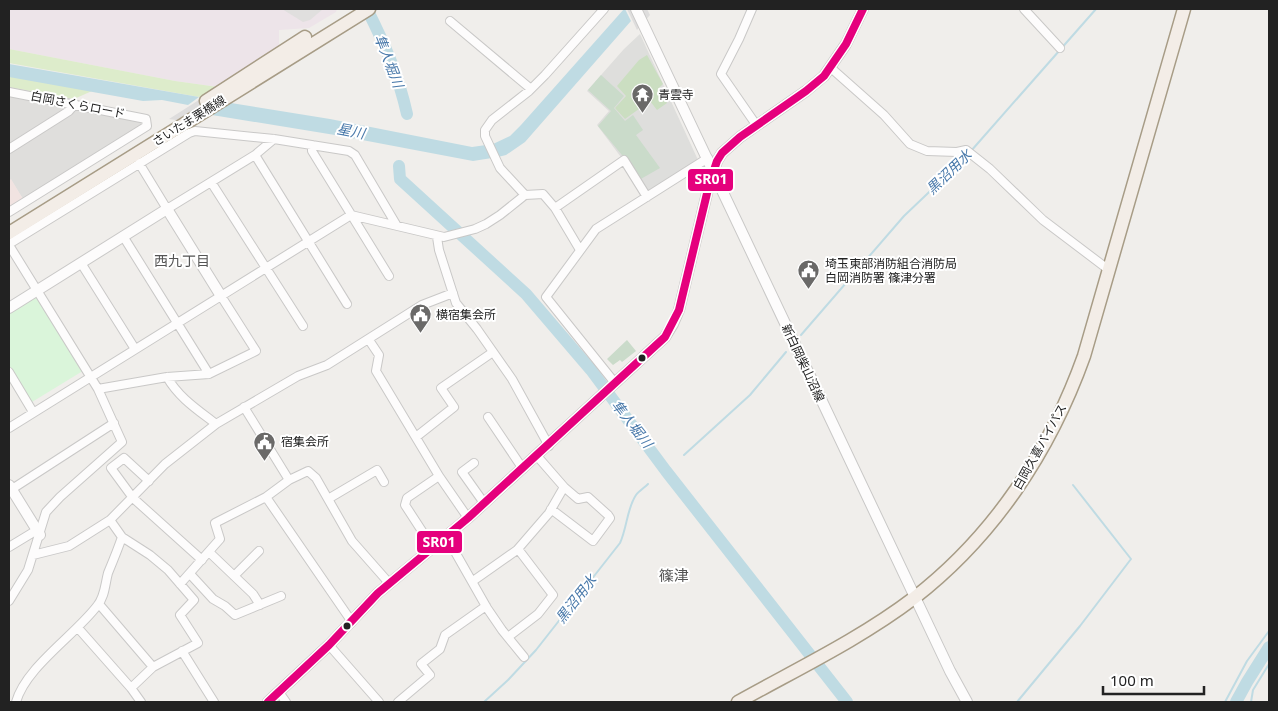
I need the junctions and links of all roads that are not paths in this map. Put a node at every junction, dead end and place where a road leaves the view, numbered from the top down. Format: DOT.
graph roads {
  1 [pos="604,9"];
  2 [pos="636,9"];
  3 [pos="752,9"];
  4 [pos="863,9"];
  5 [pos="1024,9"];
  6 [pos="1184,9"];
  7 [pos="361,10"];
  8 [pos="450,21"];
  9 [pos="1060,48"];
  10 [pos="831,68"];
  11 [pos="531,89"];
  12 [pos="9,92"];
  13 [pos="75,104"];
  14 [pos="182,121"];
  15 [pos="757,126"];
  16 [pos="274,139"];
  17 [pos="312,145"];
  18 [pos="9,149"];
  19 [pos="255,155"];
  20 [pos="708,158"];
  21 [pos="139,164"];
  22 [pos="713,170"];
  23 [pos="211,182"];
  24 [pos="525,195"];
  25 [pos="647,196"];
  26 [pos="555,208"];
  27 [pos="167,209"];
  28 [pos="9,212"];
  29 [pos="351,215"];
  30 [pos="9,224"];
  31 [pos="397,226"];
  32 [pos="9,233"];
  33 [pos="123,236"];
  34 [pos="437,237"];
  35 [pos="310,241"];
  36 [pos="9,245"];
  37 [pos="580,250"];
  38 [pos="81,263"];
  39 [pos="265,269"];
  40 [pos="1109,270"];
  41 [pos="389,276"];
  42 [pos="37,291"];
  43 [pos="453,293"];
  44 [pos="221,296"];
  45 [pos="347,304"];
  46 [pos="9,308"];
  47 [pos="178,323"];
  48 [pos="303,326"];
  49 [pos="369,340"];
  50 [pos="135,349"];
  51 [pos="493,352"];
  52 [pos="9,372"];
  53 [pos="209,374"];
  54 [pos="90,377"];
  55 [pos="167,378"];
  56 [pos="614,384"];
  57 [pos="98,390"];
  58 [pos="244,407"];
  59 [pos="33,412"];
  60 [pos="488,417"];
  61 [pos="114,423"];
  62 [pos="216,424"];
  63 [pos="9,428"];
  64 [pos="416,437"];
  65 [pos="549,446"];
  66 [pos="537,456"];
  67 [pos="474,464"];
  68 [pos="523,469"];
  69 [pos="439,476"];
  70 [pos="289,480"];
  71 [pos="149,481"];
  72 [pos="384,482"];
  73 [pos="564,487"];
  74 [pos="10,489"];
  75 [pos="266,496"];
  76 [pos="133,498"];
  77 [pos="328,499"];
  78 [pos="484,504"];
  79 [pos="551,509"];
  80 [pos="468,518"];
  81 [pos="110,520"];
  82 [pos="38,533"];
  83 [pos="446,536"];
  84 [pos="122,537"];
  85 [pos="9,547"];
  86 [pos="433,548"];
  87 [pos="518,549"];
  88 [pos="259,551"];
  89 [pos="209,552"];
  90 [pos="33,555"];
  91 [pos="202,560"];
  92 [pos="190,574"];
  93 [pos="234,576"];
  94 [pos="473,581"];
  95 [pos="389,583"];
  96 [pos="180,584"];
  97 [pos="281,596"];
  98 [pos="915,597"];
  99 [pos="9,601"];
  100 [pos="99,604"];
  101 [pos="260,605"];
  102 [pos="486,606"];
  103 [pos="352,622"];
  104 [pos="78,628"];
  105 [pos="508,637"];
  106 [pos="329,646"];
  107 [pos="182,652"];
  108 [pos="524,657"];
  109 [pos="154,668"];
  110 [pos="131,688"];
  111 [pos="279,692"];
  112 [pos="16,702"];
  113 [pos="141,702"];
  114 [pos="214,702"];
  115 [pos="268,702"];
  116 [pos="286,702"];
  117 [pos="379,702"];
  118 [pos="398,702"];
  119 [pos="738,702"];
  120 [pos="967,702"];
  1 -- 11 [label="street"];
  2 -- 20 [label="street, 新白岡柴山沼線"];
  3 -- 15 [label="street"];
  4 -- 10 [label="street"];
  5 -- 9 [label="street"];
  6 -- 40 [label="main road, 白岡久喜バイパス"];
  7 -- 14 [label="main road, さいたま栗橋線"];
  8 -- 11 [label="street"];
  10 -- 15 [label="street"];
  10 -- 40 [label="street"];
  11 -- 24 [label="street"];
  12 -- 13 [label="street, 白岡さくらロード"];
  13 -- 18 [label="street"];
  13 -- 28 [label="street, 白岡さくらロード"];
  14 -- 30 [label="main road, さいたま栗橋線"];
  14 -- 32 [label="main road, さいたま栗橋線"];
  15 -- 22 [label="street"];
  16 -- 17 [label="street"];
  16 -- 19 [label="street"];
  16 -- 21 [label="street"];
  17 -- 29 [label="street"];
  17 -- 31 [label="street"];
  19 -- 23 [label="street"];
  19 -- 35 [label="street"];
  20 -- 22 [label="street, 新白岡柴山沼線"];
  20 -- 25 [label="street"];
  21 -- 27 [label="street"];
  21 -- 36 [label="street"];
  22 -- 56 [label="street"];
  22 -- 98 [label="street, 新白岡柴山沼線"];
  23 -- 27 [label="street"];
  23 -- 39 [label="street"];
  24 -- 26 [label="street"];
  24 -- 34 [label="street"];
  25 -- 26 [label="street"];
  25 -- 37 [label="street"];
  26 -- 37 [label="street"];
  27 -- 33 [label="street"];
  27 -- 44 [label="street"];
  29 -- 31 [label="street"];
  29 -- 35 [label="street"];
  29 -- 41 [label="street"];
  31 -- 34 [label="street"];
  33 -- 38 [label="street"];
  33 -- 47 [label="street"];
  34 -- 43 [label="street"];
  35 -- 39 [label="street"];
  35 -- 45 [label="street"];
  36 -- 42 [label="street"];
  37 -- 56 [label="street"];
  38 -- 42 [label="street"];
  38 -- 50 [label="street"];
  39 -- 44 [label="street"];
  39 -- 48 [label="street"];
  40 -- 98 [label="main road, 白岡久喜バイパス"];
  42 -- 46 [label="street"];
  42 -- 54 [label="street"];
  43 -- 49 [label="street"];
  43 -- 51 [label="street"];
  44 -- 47 [label="street"];
  44 -- 53 [label="street"];
  47 -- 50 [label="street"];
  47 -- 53 [label="street"];
  49 -- 58 [label="street"];
  49 -- 64 [label="street"];
  50 -- 54 [label="street"];
  51 -- 64 [label="street"];
  51 -- 65 [label="street"];
  52 -- 59 [label="street"];
  53 -- 55 [label="street"];
  54 -- 57 [label="street"];
  54 -- 59 [label="street"];
  55 -- 57 [label="street"];
  55 -- 62 [label="street"];
  56 -- 65 [label="street"];
  57 -- 61 [label="street"];
  58 -- 62 [label="street"];
  58 -- 70 [label="street"];
  59 -- 63 [label="street"];
  60 -- 68 [label="street"];
  61 -- 74 [label="street"];
  61 -- 82 [label="street"];
  62 -- 71 [label="street"];
  64 -- 69 [label="street"];
  65 -- 66 [label="street"];
  66 -- 68 [label="street"];
  66 -- 73 [label="street"];
  67 -- 78 [label="street"];
  68 -- 78 [label="street"];
  69 -- 80 [label="street"];
  69 -- 86 [label="street"];
  70 -- 75 [label="street"];
  70 -- 77 [label="street"];
  71 -- 76 [label="street"];
  71 -- 76 [label="street"];
  72 -- 77 [label="street"];
  73 -- 79 [label="street"];
  73 -- 79 [label="street"];
  74 -- 82 [label="street"];
  75 -- 89 [label="street"];
  75 -- 103 [label="street"];
  76 -- 81 [label="street"];
  76 -- 91 [label="street"];
  77 -- 95 [label="street"];
  78 -- 80 [label="street"];
  79 -- 87 [label="street"];
  80 -- 83 [label="street"];
  81 -- 84 [label="street"];
  81 -- 90 [label="street"];
  82 -- 85 [label="street"];
  82 -- 90 [label="street"];
  83 -- 86 [label="street"];
  83 -- 94 [label="street"];
  84 -- 96 [label="street"];
  84 -- 100 [label="street"];
  86 -- 95 [label="street"];
  87 -- 94 [label="street"];
  87 -- 105 [label="street"];
  88 -- 93 [label="street"];
  89 -- 91 [label="street"];
  89 -- 93 [label="street"];
  90 -- 99 [label="street"];
  91 -- 92 [label="street"];
  92 -- 96 [label="street"];
  92 -- 101 [label="street"];
  93 -- 101 [label="street"];
  94 -- 102 [label="street"];
  95 -- 103 [label="street"];
  96 -- 107 [label="street"];
  97 -- 101 [label="street"];
  98 -- 119 [label="main road, 白岡久喜バイパス"];
  98 -- 120 [label="street, 新白岡柴山沼線"];
  100 -- 104 [label="street"];
  100 -- 109 [label="street"];
  102 -- 105 [label="street"];
  102 -- 118 [label="street"];
  103 -- 106 [label="street"];
  104 -- 110 [label="street"];
  104 -- 112 [label="street"];
  105 -- 108 [label="street"];
  106 -- 111 [label="street"];
  106 -- 117 [label="street"];
  107 -- 109 [label="street"];
  107 -- 114 [label="street"];
  109 -- 110 [label="street"];
  110 -- 113 [label="street"];
  111 -- 115 [label="street"];
  111 -- 116 [label="street"];
}
